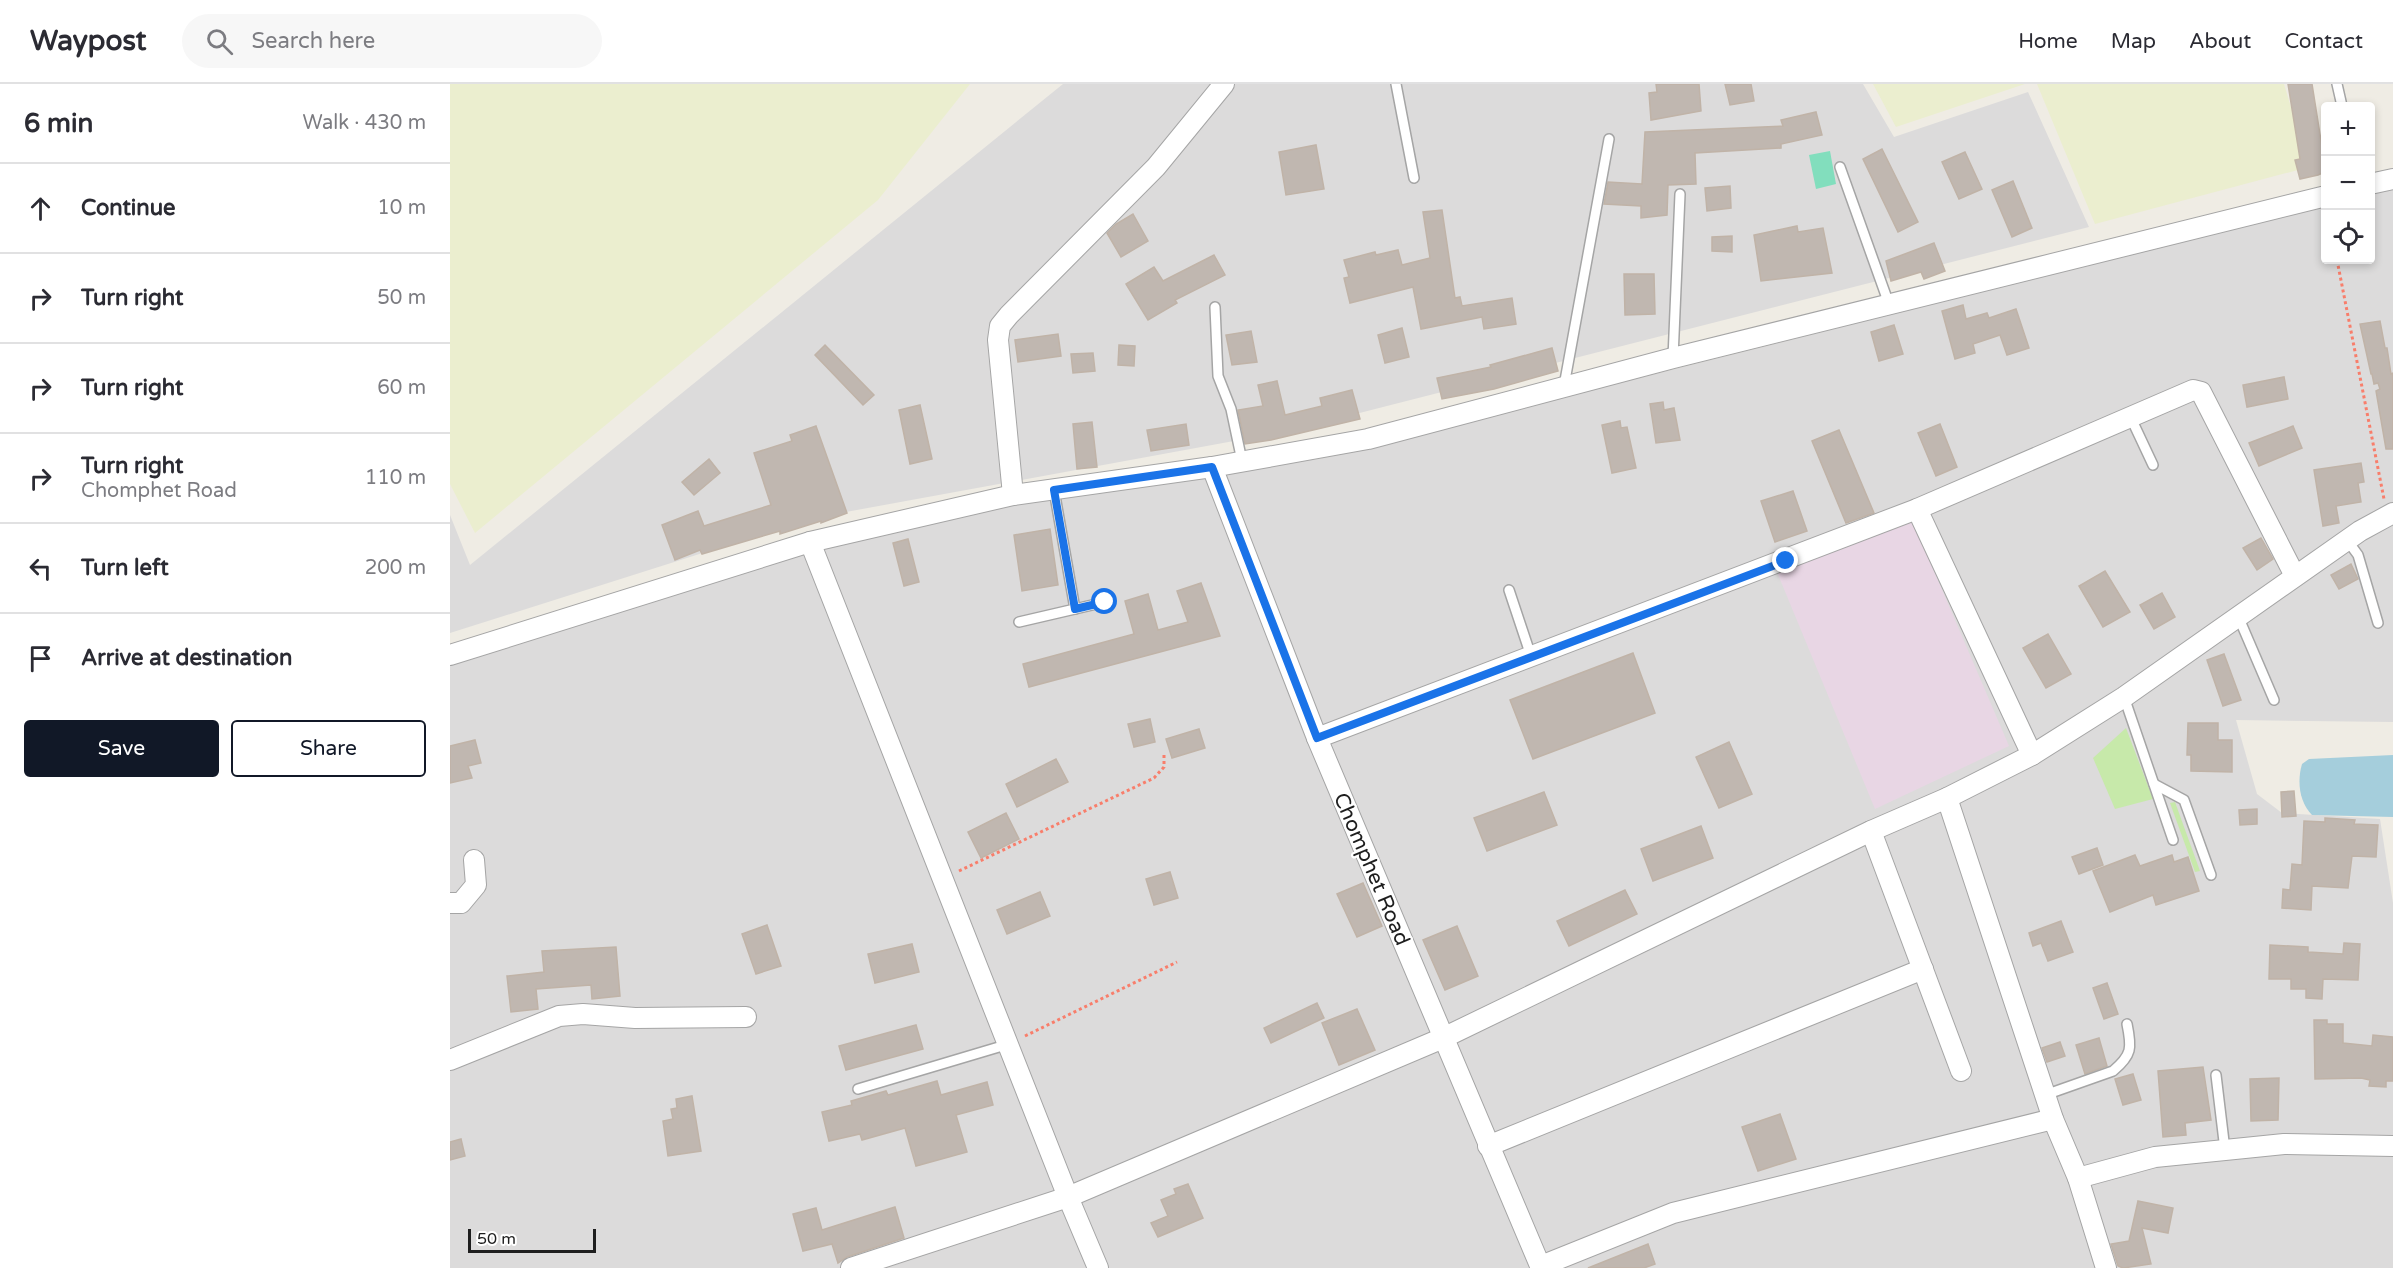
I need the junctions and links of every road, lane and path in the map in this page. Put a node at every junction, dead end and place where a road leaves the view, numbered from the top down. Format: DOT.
graph roads {
  1 [pos="1224,84"];
  2 [pos="1396,84"];
  3 [pos="2337,84"];
  4 [pos="2341,102"];
  5 [pos="1609,139"];
  6 [pos="1840,167"];
  7 [pos="1414,178"];
  8 [pos="2393,179"];
  9 [pos="2375,183"];
  10 [pos="1680,194"];
  11 [pos="2321,197"];
  12 [pos="2338,264"];
  13 [pos="1889,304"];
  14 [pos="1215,307"];
  15 [pos="1673,358"];
  16 [pos="1564,386"];
  17 [pos="2130,416"];
  18 [pos="1242,461"];
  19 [pos="2152,465"];
  20 [pos="1212,467"];
  21 [pos="1054,490"];
  22 [pos="1013,495"];
  23 [pos="1917,509"];
  24 [pos="2390,515"];
  25 [pos="2347,540"];
  26 [pos="810,542"];
  27 [pos="2295,576"];
  28 [pos="1509,590"];
  29 [pos="1105,602"];
  30 [pos="1075,609"];
  31 [pos="2238,616"];
  32 [pos="1019,622"];
  33 [pos="2378,623"];
  34 [pos="450,655"];
  35 [pos="1532,657"];
  36 [pos="2124,697"];
  37 [pos="2274,700"];
  38 [pos="1317,738"];
  39 [pos="1164,754"];
  40 [pos="2031,755"];
  41 [pos="2154,784"];
  42 [pos="1947,798"];
  43 [pos="1871,831"];
  44 [pos="2173,840"];
  45 [pos="474,860"];
  46 [pos="2211,875"];
  47 [pos="944,879"];
  48 [pos="450,903"];
  49 [pos="1177,962"];
  50 [pos="1923,969"];
  51 [pos="746,1017"];
  52 [pos="2127,1024"];
  53 [pos="1443,1038"];
  54 [pos="1009,1044"];
  55 [pos="450,1060"];
  56 [pos="1961,1071"];
  57 [pos="2216,1076"];
  58 [pos="858,1089"];
  59 [pos="2045,1095"];
  60 [pos="2053,1119"];
  61 [pos="1488,1146"];
  62 [pos="2393,1146"];
  63 [pos="2225,1150"];
  64 [pos="2078,1178"];
  65 [pos="1068,1197"];
  66 [pos="1541,1267"];
  67 [pos="851,1268"];
  68 [pos="1098,1268"];
  69 [pos="2106,1268"];
  1 -- 22 [label="street"];
  2 -- 7 [label="lane"];
  3 -- 4 [label="lane"];
  5 -- 16 [label="lane"];
  6 -- 13 [label="lane"];
  8 -- 9 [label="street"];
  10 -- 15 [label="lane"];
  11 -- 13 [label="street"];
  12 -- 24 [label="path"];
  13 -- 15 [label="street"];
  14 -- 18 [label="lane"];
  15 -- 16 [label="street"];
  16 -- 18 [label="street"];
  17 -- 19 [label="lane"];
  17 -- 23 [label="street"];
  17 -- 27 [label="street"];
  18 -- 20 [label="street"];
  20 -- 21 [label="street"];
  20 -- 38 [label="street, Chomphet Road"];
  21 -- 22 [label="street"];
  21 -- 30 [label="lane"];
  22 -- 26 [label="street"];
  23 -- 35 [label="street"];
  23 -- 40 [label="street"];
  24 -- 25 [label="street"];
  25 -- 27 [label="street"];
  25 -- 33 [label="lane"];
  26 -- 34 [label="street"];
  26 -- 47 [label="street"];
  27 -- 31 [label="street"];
  28 -- 35 [label="lane"];
  29 -- 30 [label="lane"];
  30 -- 32 [label="lane"];
  31 -- 36 [label="street"];
  31 -- 37 [label="lane"];
  35 -- 38 [label="street"];
  36 -- 40 [label="street"];
  36 -- 41 [label="lane"];
  38 -- 53 [label="street, Chomphet Road"];
  39 -- 47 [label="path"];
  40 -- 42 [label="street"];
  41 -- 44 [label="lane"];
  41 -- 46 [label="lane"];
  42 -- 43 [label="street"];
  42 -- 59 [label="street"];
  43 -- 50 [label="street"];
  43 -- 53 [label="street"];
  45 -- 48 [label="street"];
  47 -- 54 [label="street"];
  49 -- 54 [label="path"];
  50 -- 56 [label="street"];
  50 -- 61 [label="street"];
  51 -- 55 [label="street"];
  52 -- 59 [label="lane"];
  53 -- 61 [label="street, Chomphet Road"];
  53 -- 65 [label="street"];
  54 -- 58 [label="lane"];
  54 -- 65 [label="street"];
  57 -- 63 [label="lane"];
  59 -- 60 [label="street"];
  60 -- 64 [label="street"];
  60 -- 66 [label="street"];
  61 -- 66 [label="street, Chomphet Road"];
  62 -- 63 [label="street"];
  63 -- 64 [label="street"];
  64 -- 69 [label="street"];
  65 -- 67 [label="street"];
  65 -- 68 [label="street"];
}
